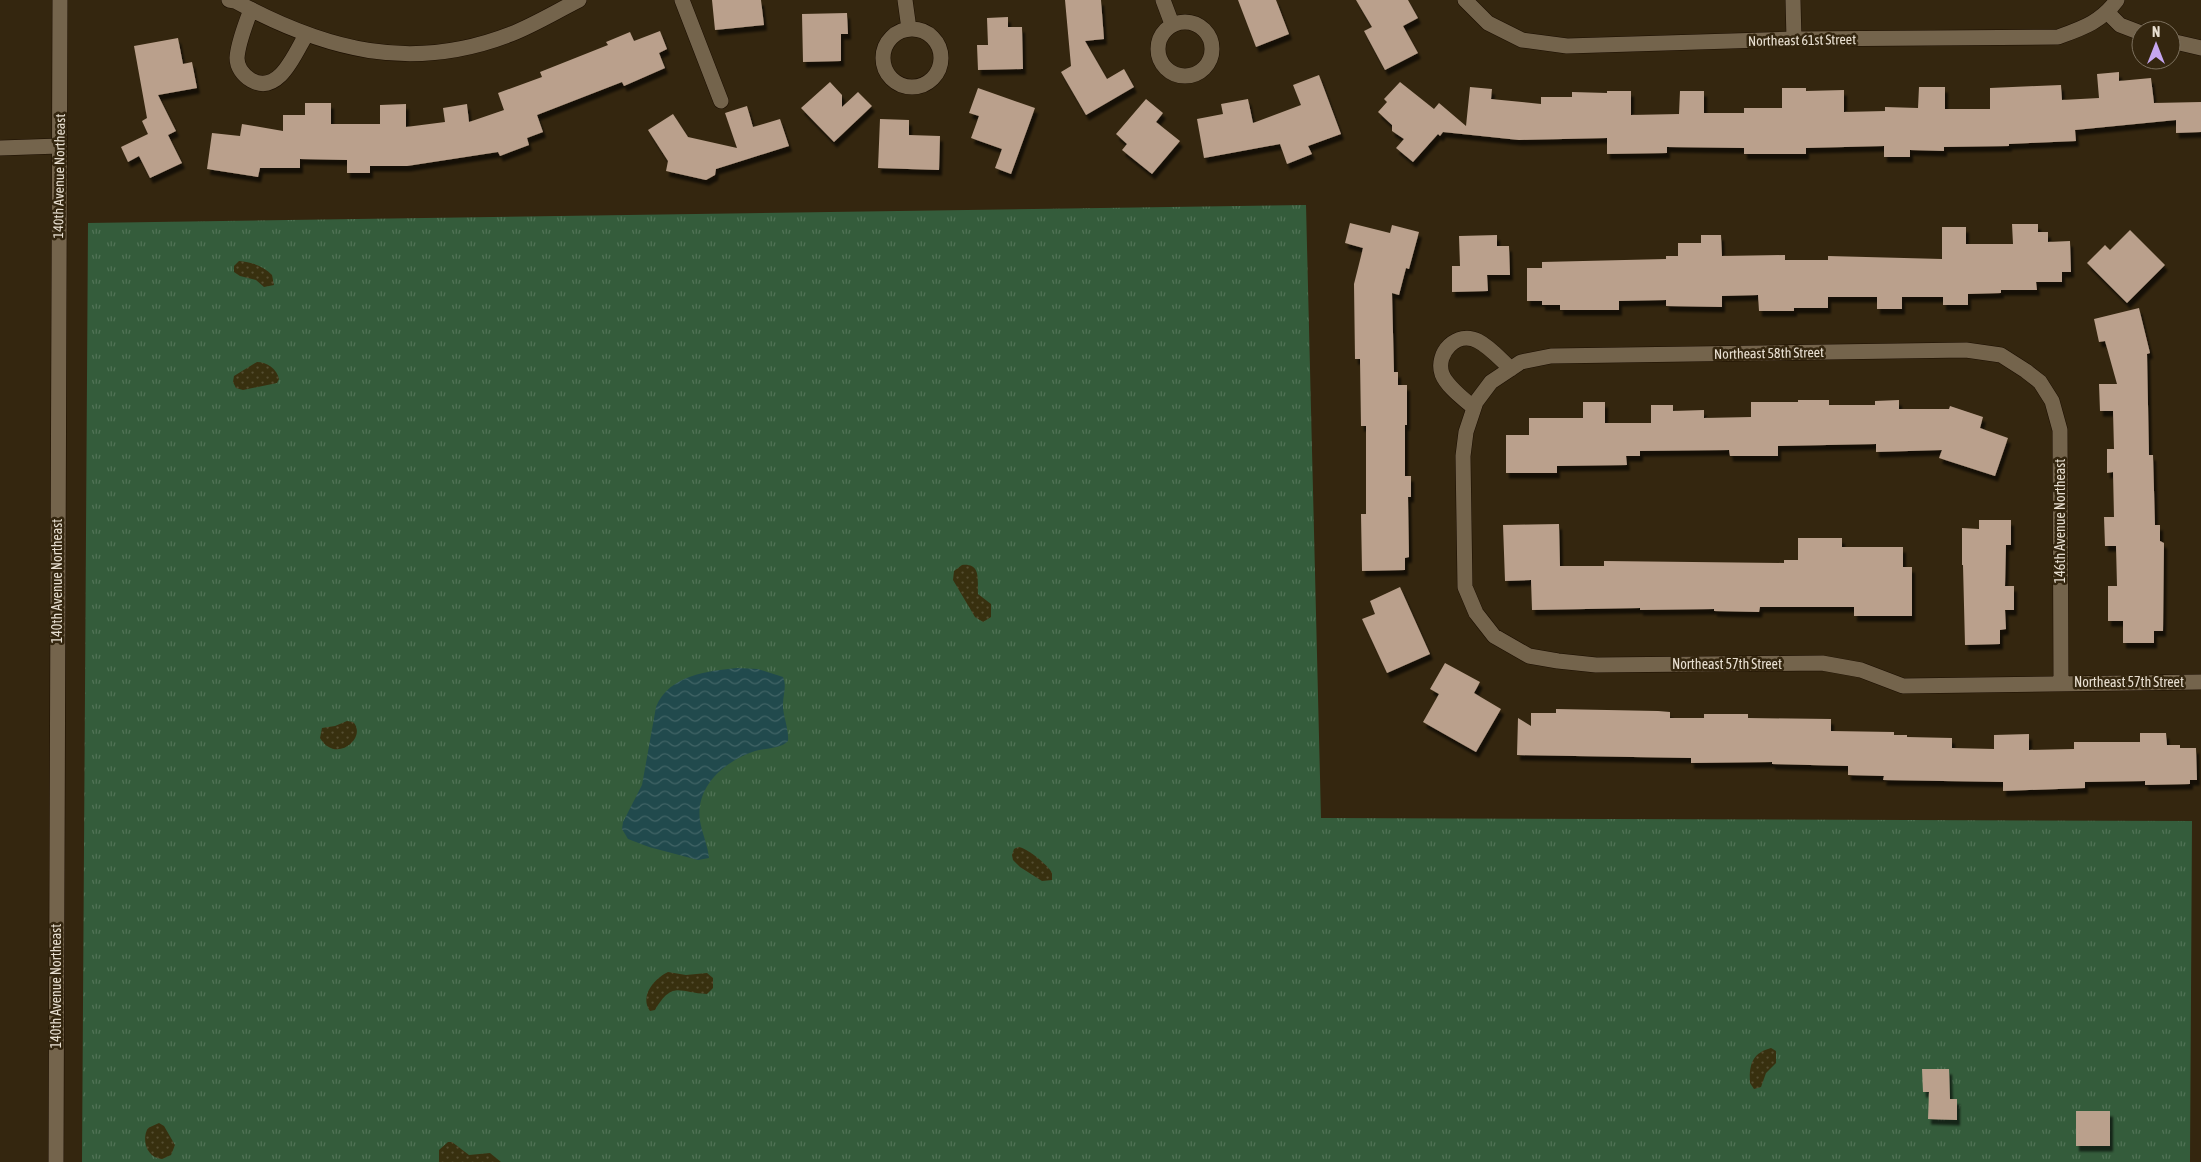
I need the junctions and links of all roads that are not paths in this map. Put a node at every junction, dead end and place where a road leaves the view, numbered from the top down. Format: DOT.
graph roads {
  1 [pos="60,0"];
  2 [pos="230,0"];
  3 [pos="235,0"];
  4 [pos="579,0"];
  5 [pos="682,0"];
  6 [pos="905,0"];
  7 [pos="1163,0"];
  8 [pos="1465,0"];
  9 [pos="1793,0"];
  10 [pos="2117,0"];
  11 [pos="557,5"];
  12 [pos="251,9"];
  13 [pos="2108,13"];
  14 [pos="1172,24"];
  15 [pos="909,28"];
  16 [pos="2131,29"];
  17 [pos="306,35"];
  18 [pos="1794,39"];
  19 [pos="2181,43"];
  20 [pos="2201,48"];
  21 [pos="721,101"];
  22 [pos="59,146"];
  23 [pos="0,148"];
  24 [pos="1511,369"];
  25 [pos="2026,371"];
  26 [pos="1491,382"];
  27 [pos="1474,408"];
  28 [pos="2061,682"];
  29 [pos="2201,682"];
  30 [pos="56,1162"];
  1 -- 22 [label="street, 140th Avenue Northeast"];
  2 -- 3 [label="street"];
  3 -- 12 [label="street"];
  4 -- 11 [label="street"];
  5 -- 21 [label="street"];
  6 -- 15 [label="street"];
  7 -- 14 [label="street"];
  8 -- 18 [label="street, Northeast 61st Street"];
  9 -- 18 [label="street"];
  10 -- 13 [label="street"];
  11 -- 17 [label="street"];
  12 -- 17 [label="street"];
  12 -- 17 [label="street"];
  13 -- 16 [label="street"];
  13 -- 18 [label="street, Northeast 61st Street"];
  19 -- 20 [label="street"];
  22 -- 23 [label="street"];
  22 -- 30 [label="street, 140th Avenue Northeast"];
  24 -- 25 [label="street, Northeast 58th Street"];
  24 -- 26 [label="street, Northeast 58th Street"];
  24 -- 27 [label="street"];
  25 -- 28 [label="street, 146th Avenue Northeast"];
  26 -- 27 [label="street, Northeast 57th Street"];
  27 -- 28 [label="street, Northeast 57th Street"];
  28 -- 29 [label="street, Northeast 57th Street"];
}
